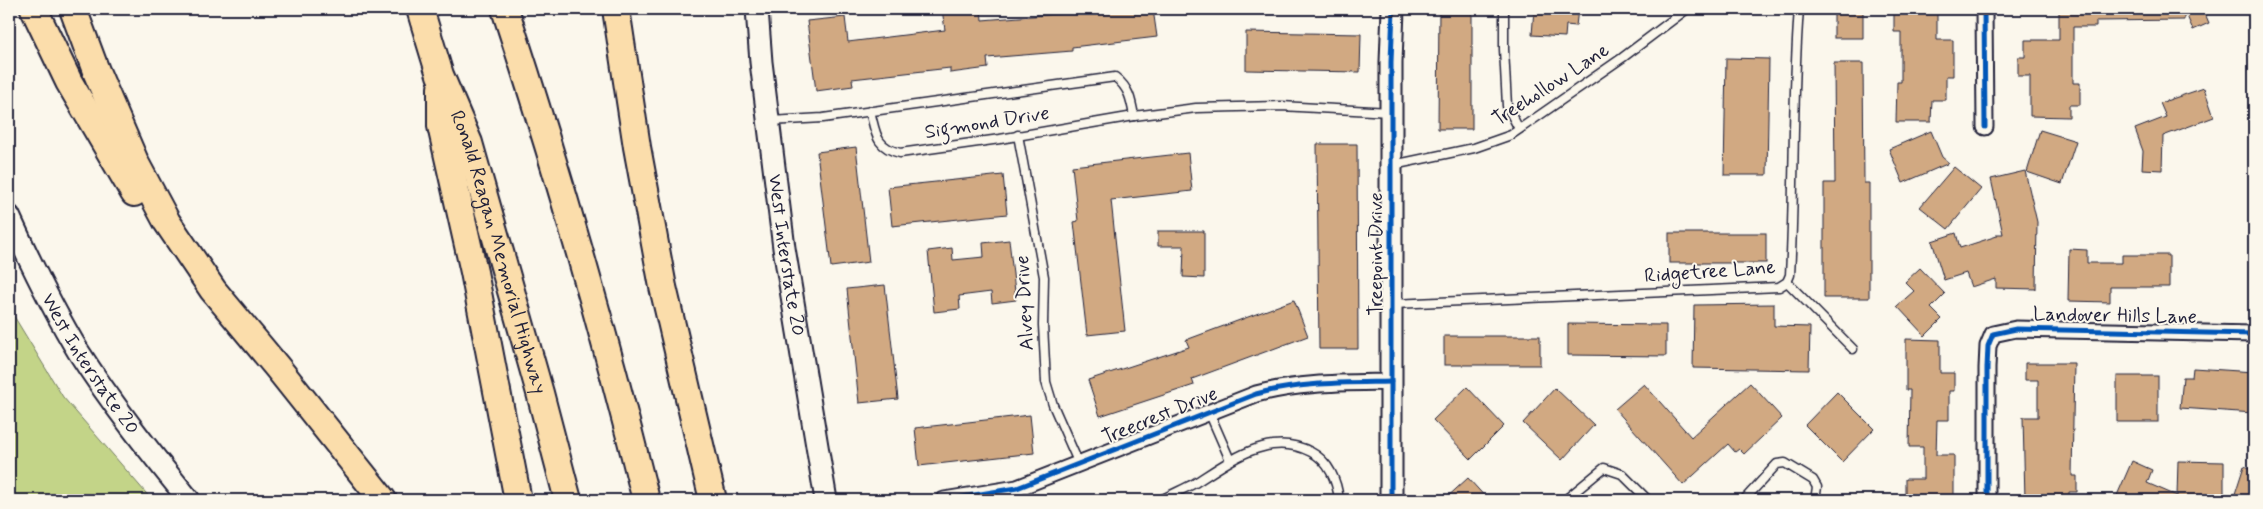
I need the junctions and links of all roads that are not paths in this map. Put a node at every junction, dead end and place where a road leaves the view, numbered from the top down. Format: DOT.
graph roads {
  1 [pos="34,9"];
  2 [pos="73,9"];
  3 [pos="420,9"];
  4 [pos="505,9"];
  5 [pos="616,9"];
  6 [pos="757,9"];
  7 [pos="1393,9"];
  8 [pos="1504,9"];
  9 [pos="1687,9"];
  10 [pos="1799,9"];
  11 [pos="1984,9"];
  12 [pos="440,75"];
  13 [pos="870,111"];
  14 [pos="1390,112"];
  15 [pos="1134,116"];
  16 [pos="770,121"];
  17 [pos="1985,127"];
  18 [pos="1519,129"];
  19 [pos="1018,135"];
  20 [pos="1391,165"];
  21 [pos="9,216"];
  22 [pos="167,222"];
  23 [pos="1788,282"];
  24 [pos="1391,304"];
  25 [pos="2254,334"];
  26 [pos="1853,349"];
  27 [pos="1391,382"];
  28 [pos="1209,412"];
  29 [pos="1230,460"];
  30 [pos="1080,464"];
  31 [pos="189,500"];
  32 [pos="382,500"];
  33 [pos="518,500"];
  34 [pos="568,500"];
  35 [pos="646,500"];
  36 [pos="713,500"];
  37 [pos="826,500"];
  38 [pos="944,500"];
  39 [pos="1161,500"];
  40 [pos="1339,500"];
  41 [pos="1391,500"];
  42 [pos="1564,500"];
  43 [pos="1648,500"];
  44 [pos="1744,500"];
  45 [pos="1814,500"];
  46 [pos="1987,500"];
  1 -- 22 [label="highway"];
  2 -- 22 [label="highway"];
  3 -- 12 [label="highway, Ronald Reagan Memorial Highway"];
  4 -- 35 [label="highway"];
  5 -- 36 [label="highway"];
  6 -- 16 [label="main road, West Interstate 20"];
  7 -- 14 [label="main road, Treepoint Drive"];
  8 -- 18 [label="lane"];
  9 -- 18 [label="lane, Treehollow Lane"];
  10 -- 23 [label="lane, Ridgetree Lane"];
  11 -- 17 [label="street"];
  12 -- 33 [label="highway"];
  12 -- 34 [label="highway, Ronald Reagan Memorial Highway"];
  13 -- 15 [label="lane, Sigmond Drive"];
  13 -- 16 [label="lane, Sigmond Drive"];
  13 -- 19 [label="lane, Sigmond Drive"];
  14 -- 15 [label="lane, Sigmond Drive"];
  14 -- 20 [label="main road, Treepoint Drive"];
  15 -- 19 [label="lane, Sigmond Drive"];
  16 -- 37 [label="main road, West Interstate 20"];
  18 -- 20 [label="lane, Treehollow Lane"];
  19 -- 30 [label="lane, Alvey Drive"];
  20 -- 24 [label="main road, Treepoint Drive"];
  21 -- 31 [label="main road, West Interstate 20"];
  22 -- 32 [label="highway"];
  23 -- 24 [label="lane, Ridgetree Lane"];
  23 -- 26 [label="lane"];
  24 -- 27 [label="main road, Treepoint Drive"];
  25 -- 46 [label="street, Landover Hills Lane"];
  27 -- 28 [label="street, Treecrest Drive"];
  27 -- 41 [label="main road, Treepoint Drive"];
  28 -- 29 [label="lane"];
  28 -- 30 [label="street, Treecrest Drive"];
  29 -- 39 [label="lane"];
  29 -- 40 [label="lane"];
  30 -- 38 [label="street, Treecrest Drive"];
  42 -- 43 [label="lane"];
  44 -- 45 [label="lane"];
}
